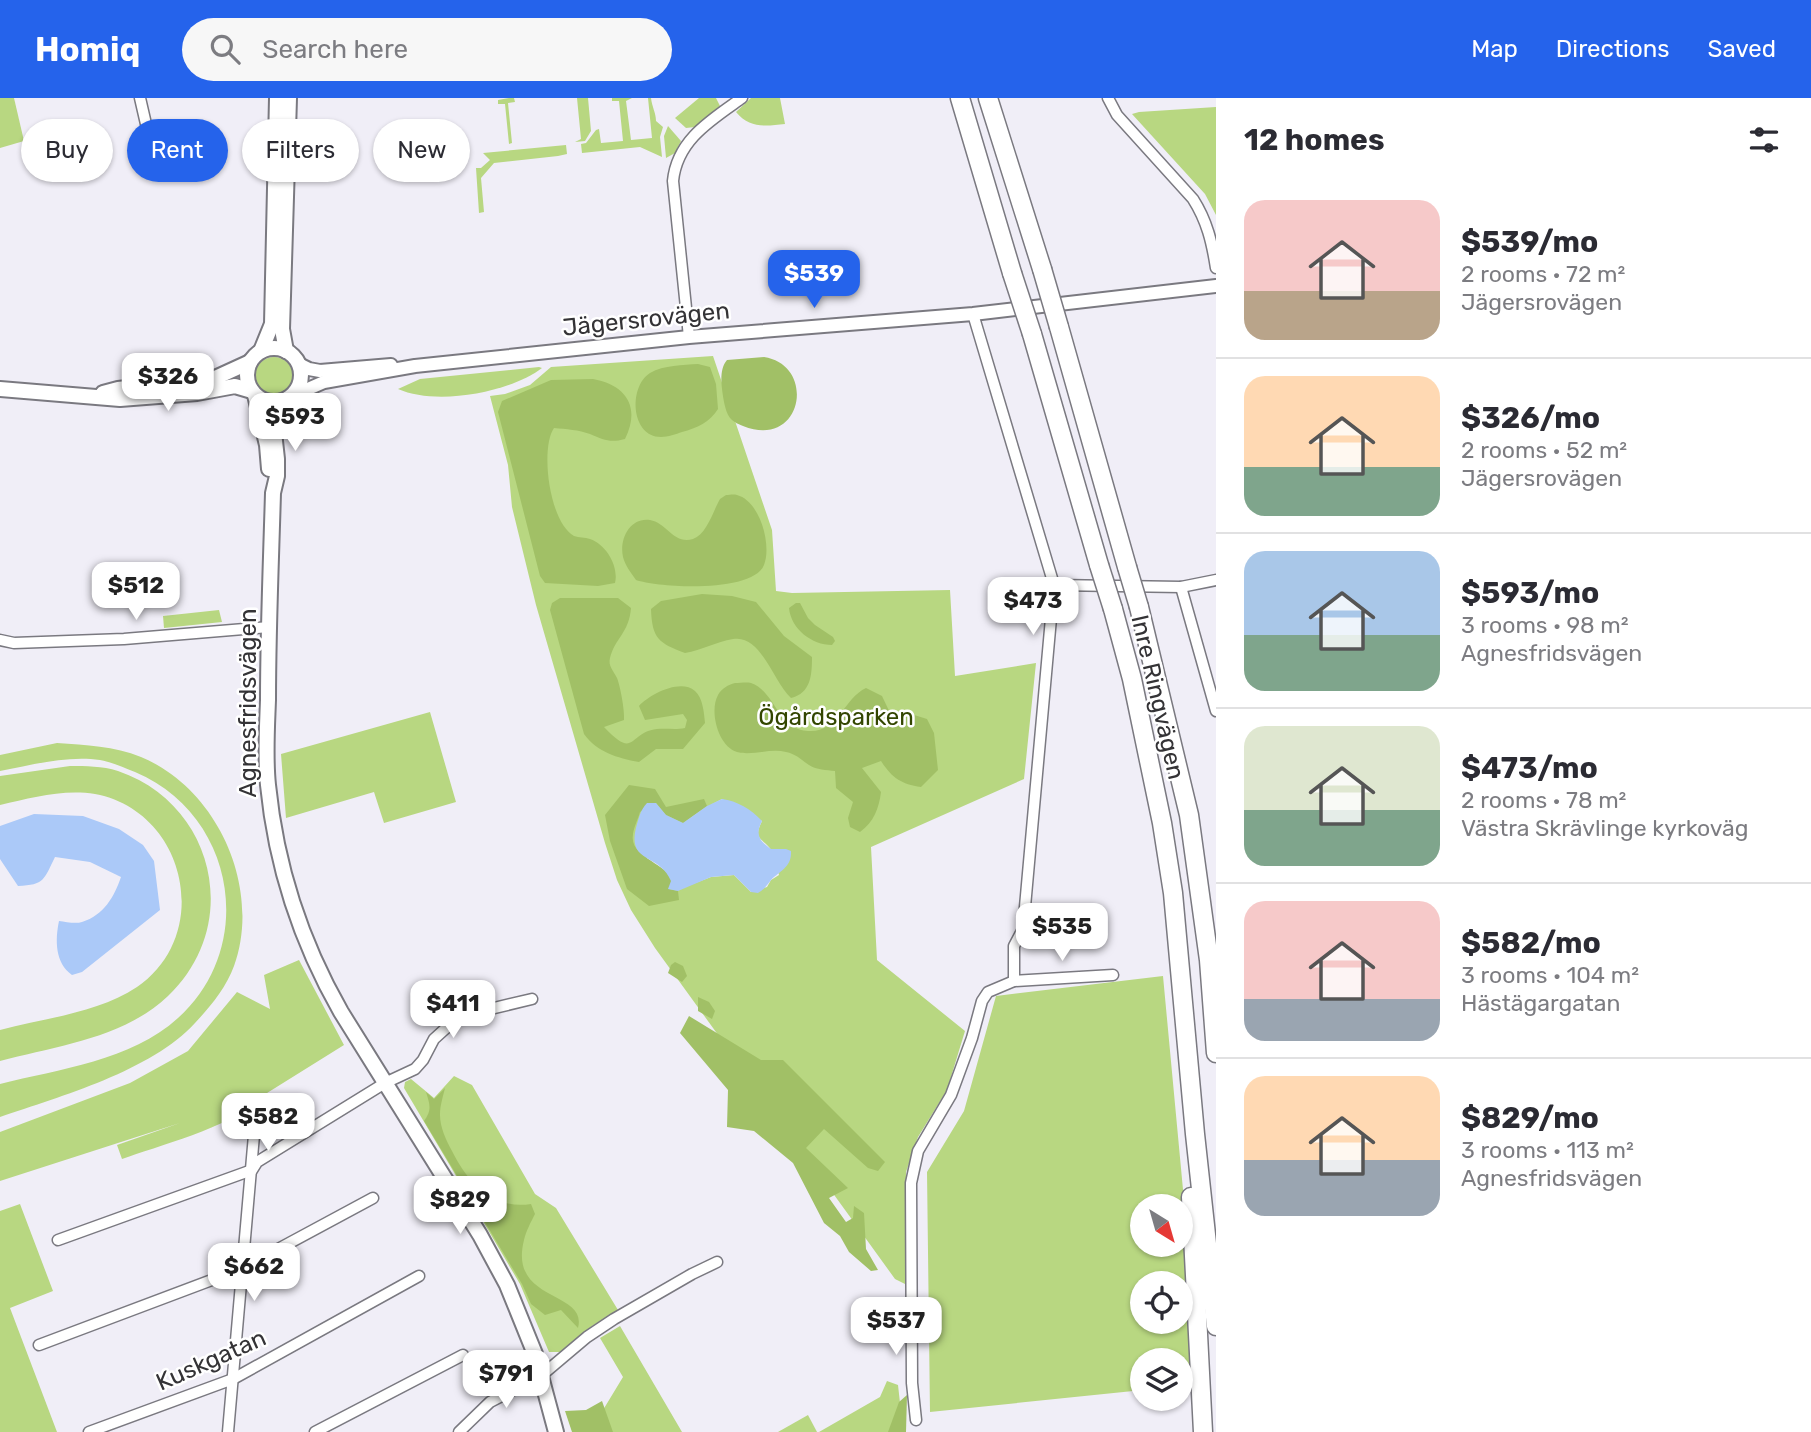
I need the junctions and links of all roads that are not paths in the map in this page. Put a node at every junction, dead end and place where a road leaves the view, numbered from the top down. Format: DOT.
graph roads {
  1 [pos="140,98"];
  2 [pos="277,98"];
  3 [pos="289,98"];
  4 [pos="742,98"];
  5 [pos="960,98"];
  6 [pos="988,98"];
  7 [pos="1108,98"];
  8 [pos="145,119"];
  9 [pos="1216,268"];
  10 [pos="1216,286"];
  11 [pos="974,314"];
  12 [pos="689,337"];
  13 [pos="286,351"];
  14 [pos="256,357"];
  15 [pos="299,364"];
  16 [pos="415,366"];
  17 [pos="0,389"];
  18 [pos="253,393"];
  19 [pos="91,396"];
  20 [pos="290,397"];
  21 [pos="273,493"];
  22 [pos="1216,580"];
  23 [pos="1054,585"];
  24 [pos="1181,587"];
  25 [pos="269,627"];
  26 [pos="0,640"];
  27 [pos="1216,710"];
  28 [pos="1113,975"];
  29 [pos="1014,981"];
  30 [pos="532,999"];
  31 [pos="1216,1054"];
  32 [pos="385,1083"];
  33 [pos="1195,1134"];
  34 [pos="254,1135"];
  35 [pos="252,1170"];
  36 [pos="373,1198"];
  37 [pos="58,1240"];
  38 [pos="718,1262"];
  39 [pos="241,1269"];
  40 [pos="419,1276"];
  41 [pos="1216,1326"];
  42 [pos="39,1345"];
  43 [pos="463,1354"];
  44 [pos="542,1375"];
  45 [pos="233,1379"];
  46 [pos="916,1420"];
  47 [pos="89,1432"];
  48 [pos="228,1432"];
  49 [pos="315,1432"];
  50 [pos="459,1432"];
  51 [pos="556,1432"];
  52 [pos="1203,1432"];
  1 -- 8 [label="street"];
  2 -- 14 [label="main road"];
  3 -- 13 [label="main road"];
  4 -- 12 [label="street"];
  5 -- 33 [label="highway, Inre Ringvägen, bridge"];
  6 -- 31 [label="highway, Inre Ringvägen, bridge"];
  7 -- 9 [label="street"];
  10 -- 11 [label="street, Jägersrovägen"];
  11 -- 12 [label="street, Jägersrovägen"];
  11 -- 23 [label="street"];
  12 -- 16 [label="street, Jägersrovägen"];
  13 -- 14 [label="main road"];
  13 -- 15 [label="main road"];
  14 -- 18 [label="main road"];
  14 -- 19 [label="main road"];
  15 -- 16 [label="street, Jägersrovägen"];
  15 -- 20 [label="main road"];
  16 -- 20 [label="street, Jägersrovägen"];
  17 -- 19 [label="main road"];
  18 -- 19 [label="main road"];
  18 -- 20 [label="main road"];
  18 -- 21 [label="main road, Agnesfridsvägen"];
  20 -- 21 [label="main road, Agnesfridsvägen"];
  21 -- 25 [label="main road, Agnesfridsvägen"];
  22 -- 24 [label="street"];
  23 -- 24 [label="street"];
  23 -- 29 [label="street"];
  24 -- 27 [label="street"];
  25 -- 26 [label="street"];
  25 -- 32 [label="main road, Agnesfridsvägen"];
  28 -- 29 [label="street"];
  29 -- 46 [label="street"];
  30 -- 32 [label="street"];
  32 -- 35 [label="street"];
  32 -- 44 [label="main road, Agnesfridsvägen"];
  33 -- 41 [label="highway, Inre Ringvägen"];
  33 -- 52 [label="highway"];
  34 -- 35 [label="street"];
  35 -- 37 [label="street"];
  35 -- 39 [label="street"];
  36 -- 39 [label="street"];
  38 -- 44 [label="street"];
  39 -- 42 [label="street"];
  39 -- 45 [label="street"];
  40 -- 45 [label="street, Kuskgatan"];
  43 -- 49 [label="street"];
  44 -- 50 [label="street"];
  44 -- 51 [label="main road, Agnesfridsvägen"];
  45 -- 47 [label="street, Kuskgatan"];
  45 -- 48 [label="street"];
}
